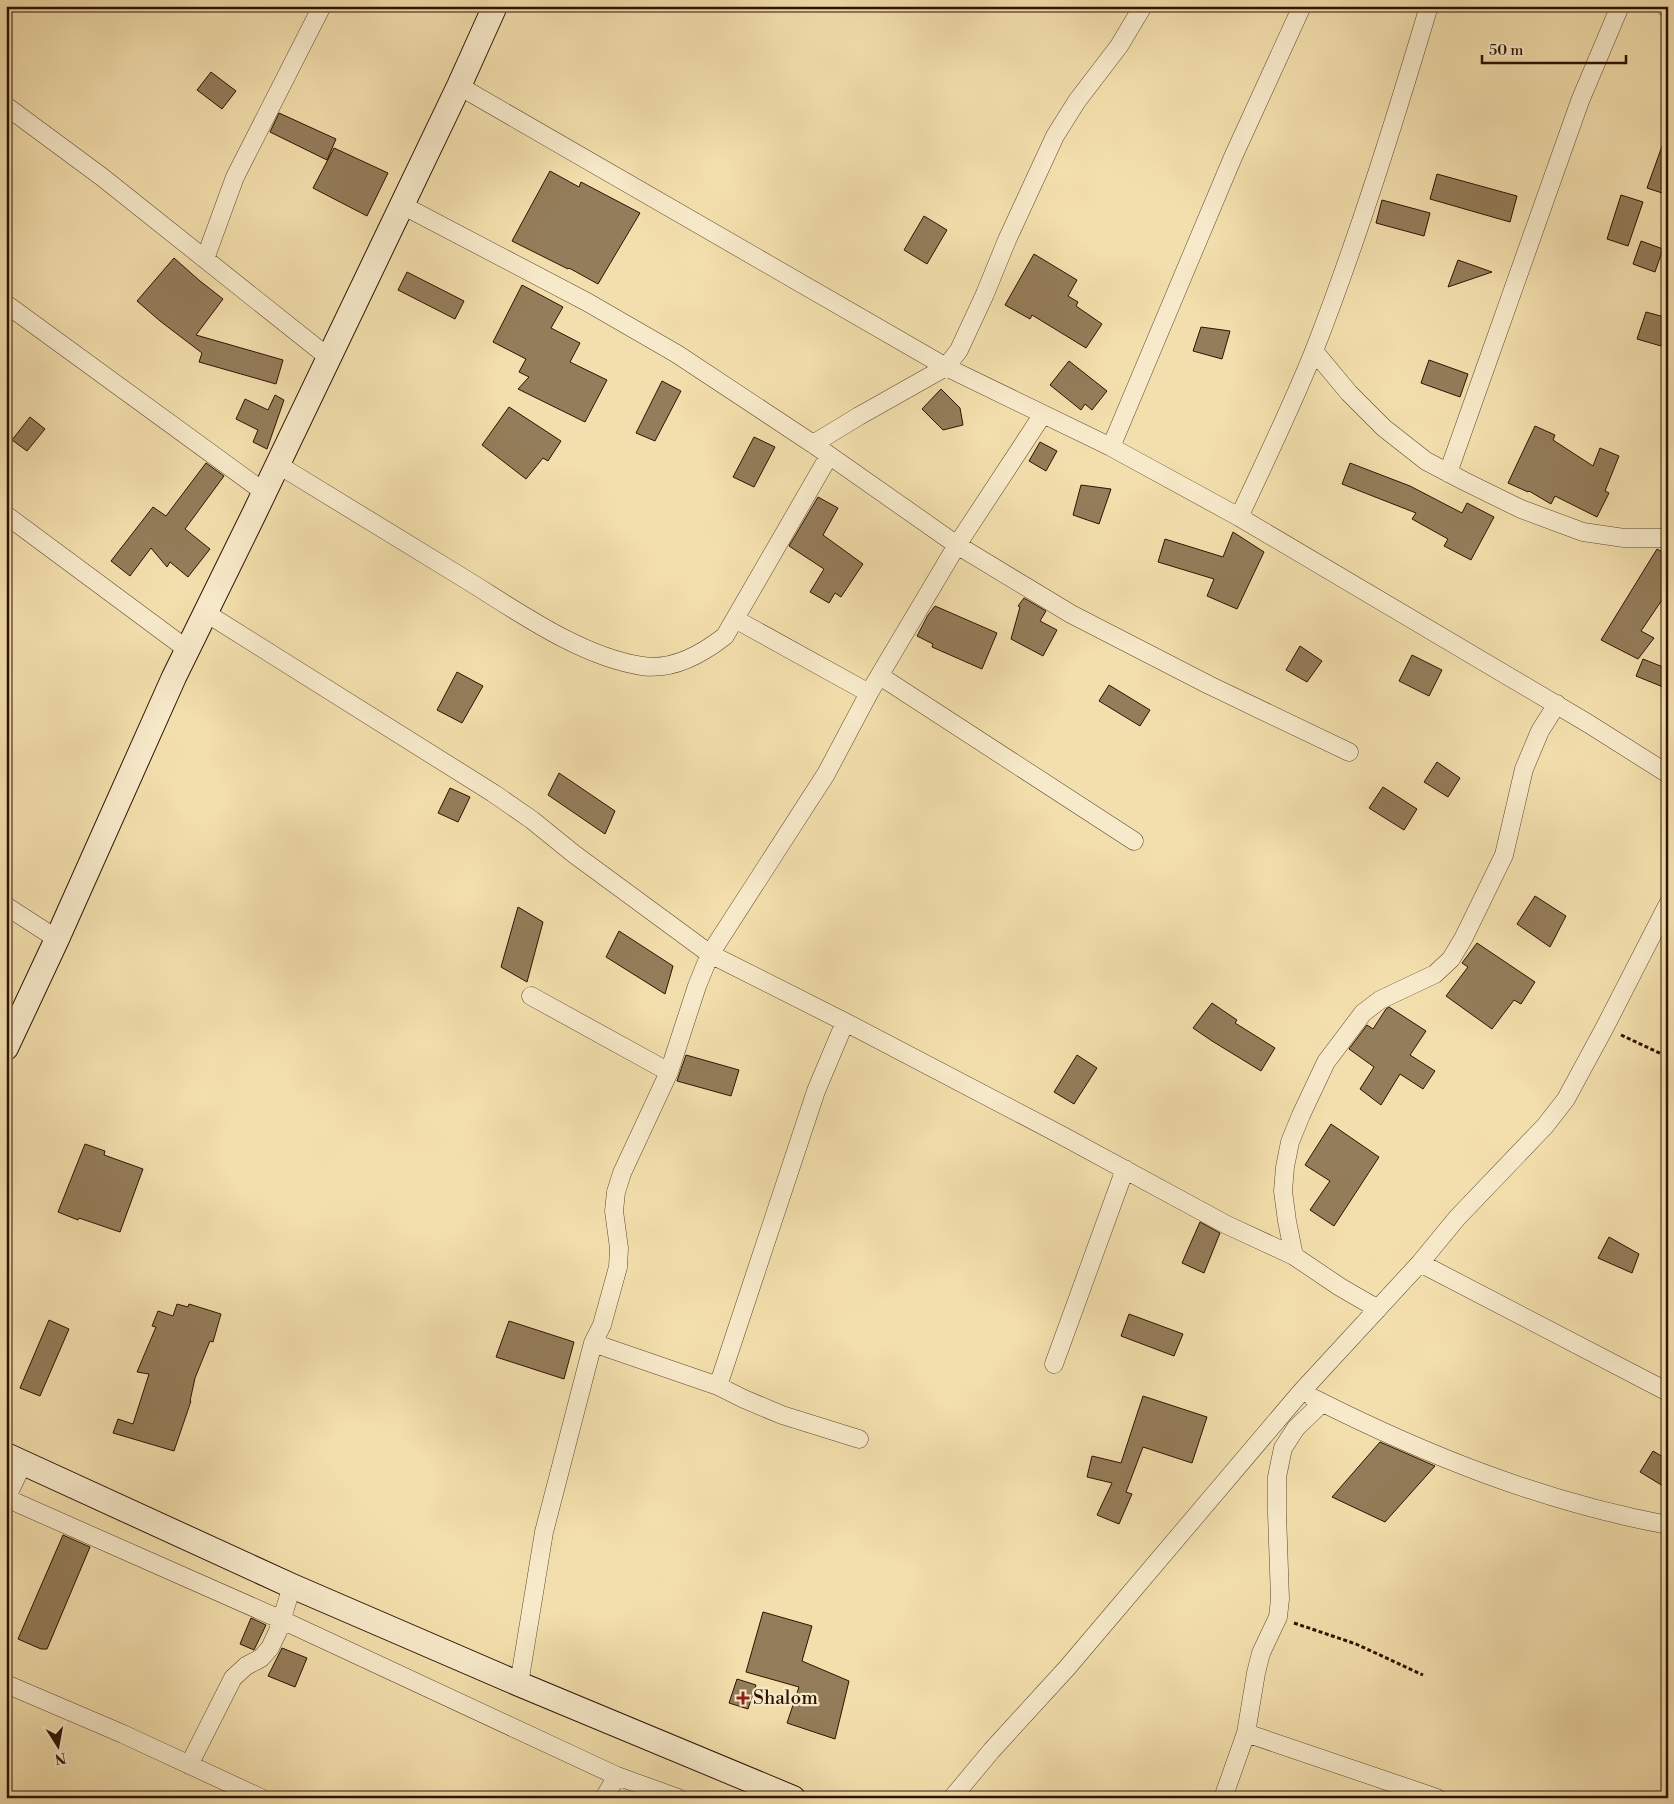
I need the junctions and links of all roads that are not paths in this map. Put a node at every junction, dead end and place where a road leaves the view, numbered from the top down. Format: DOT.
graph roads {
  1 [pos="322,6"];
  2 [pos="496,6"];
  3 [pos="1143,6"];
  4 [pos="1302,6"];
  5 [pos="1429,6"];
  6 [pos="1620,6"];
  7 [pos="1664,6"];
  8 [pos="1668,8"];
  9 [pos="459,86"];
  10 [pos="6,106"];
  11 [pos="402,205"];
  12 [pos="205,259"];
  13 [pos="6,304"];
  14 [pos="1314,351"];
  15 [pos="328,357"];
  16 [pos="946,367"];
  17 [pos="1043,414"];
  18 [pos="813,444"];
  19 [pos="1111,447"];
  20 [pos="828,456"];
  21 [pos="277,464"];
  22 [pos="1448,473"];
  23 [pos="264,492"];
  24 [pos="6,515"];
  25 [pos="1239,517"];
  26 [pos="1668,538"];
  27 [pos="957,545"];
  28 [pos="206,613"];
  29 [pos="735,619"];
  30 [pos="188,650"];
  31 [pos="880,676"];
  32 [pos="870,693"];
  33 [pos="1556,704"];
  34 [pos="1349,752"];
  35 [pos="1668,774"];
  36 [pos="1134,841"];
  37 [pos="1668,904"];
  38 [pos="6,906"];
  39 [pos="57,939"];
  40 [pos="710,954"];
  41 [pos="531,996"];
  42 [pos="844,1022"];
  43 [pos="6,1048"];
  44 [pos="669,1072"];
  45 [pos="1125,1169"];
  46 [pos="1294,1256"];
  47 [pos="1420,1263"];
  48 [pos="1378,1308"];
  49 [pos="594,1343"];
  50 [pos="1054,1364"];
  51 [pos="718,1386"];
  52 [pos="1301,1392"];
  53 [pos="1668,1392"];
  54 [pos="1322,1403"];
  55 [pos="859,1439"];
  56 [pos="15,1459"];
  57 [pos="6,1499"];
  58 [pos="1668,1525"];
  59 [pos="292,1586"];
  60 [pos="282,1620"];
  61 [pos="6,1684"];
  62 [pos="519,1684"];
  63 [pos="1246,1733"];
  64 [pos="189,1765"];
  65 [pos="617,1776"];
  66 [pos="262,1798"];
  67 [pos="604,1798"];
  68 [pos="678,1798"];
  69 [pos="793,1798"];
  70 [pos="952,1798"];
  71 [pos="1223,1798"];
  72 [pos="1437,1798"];
  1 -- 12 [label="street"];
  2 -- 9 [label="main road"];
  3 -- 16 [label="street"];
  4 -- 19 [label="street"];
  5 -- 14 [label="street"];
  6 -- 22 [label="street"];
  7 -- 8 [label="street"];
  9 -- 11 [label="main road"];
  9 -- 16 [label="street"];
  10 -- 12 [label="street"];
  11 -- 15 [label="main road"];
  11 -- 18 [label="street"];
  12 -- 15 [label="street"];
  13 -- 23 [label="street"];
  14 -- 22 [label="street"];
  14 -- 25 [label="street"];
  15 -- 21 [label="main road"];
  16 -- 17 [label="street"];
  16 -- 18 [label="street"];
  17 -- 19 [label="street"];
  17 -- 27 [label="street"];
  18 -- 20 [label="street"];
  19 -- 25 [label="street"];
  20 -- 27 [label="street"];
  20 -- 29 [label="street"];
  21 -- 23 [label="main road"];
  21 -- 29 [label="street"];
  22 -- 26 [label="street"];
  23 -- 28 [label="main road"];
  24 -- 30 [label="street"];
  25 -- 33 [label="street"];
  27 -- 31 [label="street"];
  27 -- 34 [label="street"];
  28 -- 30 [label="main road"];
  28 -- 40 [label="street"];
  29 -- 32 [label="street"];
  30 -- 39 [label="main road"];
  31 -- 32 [label="street"];
  31 -- 36 [label="street"];
  32 -- 40 [label="street"];
  33 -- 35 [label="street"];
  33 -- 46 [label="street"];
  37 -- 47 [label="street"];
  38 -- 39 [label="street"];
  39 -- 43 [label="main road"];
  40 -- 42 [label="street"];
  40 -- 44 [label="street"];
  41 -- 44 [label="street"];
  42 -- 45 [label="street"];
  42 -- 51 [label="street"];
  44 -- 49 [label="street"];
  45 -- 46 [label="street"];
  45 -- 50 [label="street"];
  46 -- 48 [label="street"];
  47 -- 48 [label="street"];
  47 -- 53 [label="street"];
  48 -- 52 [label="street"];
  49 -- 51 [label="street"];
  49 -- 62 [label="street"];
  51 -- 55 [label="street"];
  52 -- 54 [label="street"];
  52 -- 70 [label="street"];
  54 -- 58 [label="street"];
  54 -- 63 [label="street"];
  56 -- 57 [label="street"];
  56 -- 59 [label="main road"];
  57 -- 60 [label="street"];
  59 -- 60 [label="street"];
  59 -- 62 [label="main road"];
  60 -- 64 [label="street"];
  60 -- 65 [label="street"];
  61 -- 64 [label="street"];
  62 -- 69 [label="main road"];
  63 -- 71 [label="street"];
  63 -- 72 [label="street"];
  64 -- 66 [label="street"];
  65 -- 67 [label="street"];
  65 -- 68 [label="street"];
}
